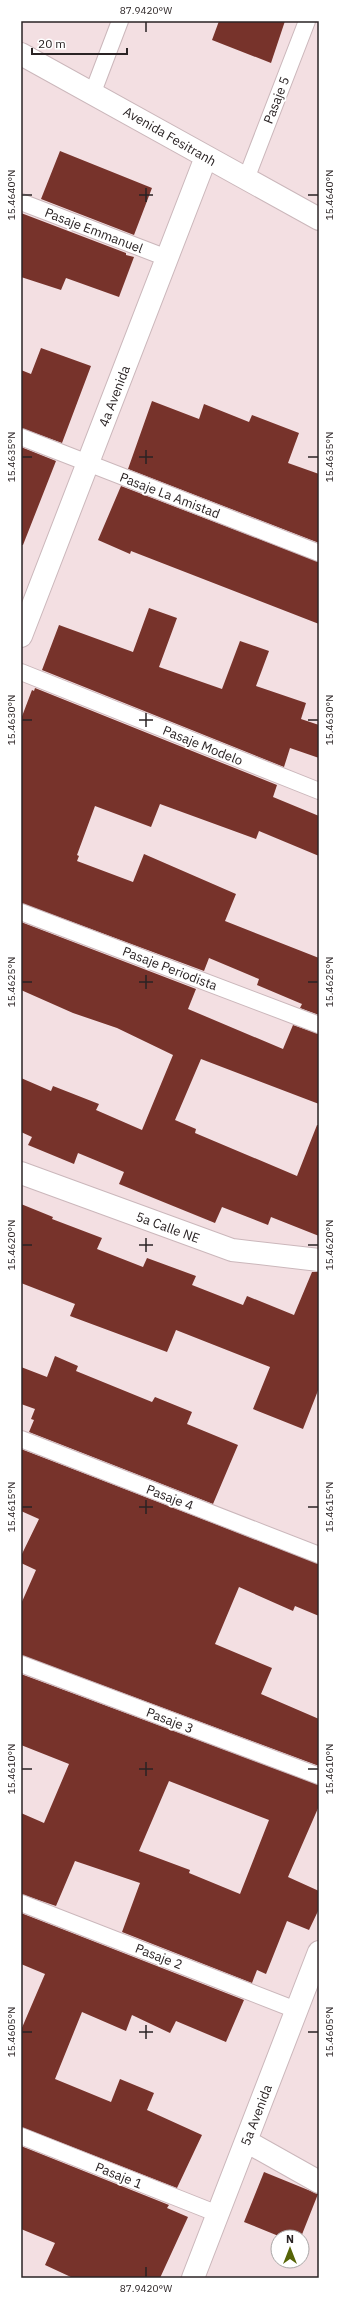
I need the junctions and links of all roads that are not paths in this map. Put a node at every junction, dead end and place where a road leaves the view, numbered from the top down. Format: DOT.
graph roads {
  1 [pos="120,21"];
  2 [pos="307,21"];
  3 [pos="21,54"];
  4 [pos="94,92"];
  5 [pos="206,157"];
  6 [pos="246,179"];
  7 [pos="21,202"];
  8 [pos="319,219"];
  9 [pos="167,258"];
  10 [pos="21,437"];
  11 [pos="88,463"];
  12 [pos="319,553"];
  13 [pos="21,636"];
  14 [pos="21,672"];
  15 [pos="319,791"];
  16 [pos="21,912"];
  17 [pos="319,1025"];
  18 [pos="21,1173"];
  19 [pos="319,1260"];
  20 [pos="21,1439"];
  21 [pos="319,1555"];
  22 [pos="21,1664"];
  23 [pos="319,1776"];
  24 [pos="21,1903"];
  25 [pos="319,1952"];
  26 [pos="296,2010"];
  27 [pos="21,2136"];
  28 [pos="246,2141"];
  29 [pos="319,2182"];
  30 [pos="218,2214"];
  31 [pos="193,2278"];
  1 -- 4 [label="lane"];
  2 -- 6 [label="lane, Pasaje 5"];
  3 -- 4 [label="street, Avenida Fesitranh"];
  4 -- 5 [label="street, Avenida Fesitranh"];
  5 -- 6 [label="street, Avenida Fesitranh"];
  5 -- 9 [label="street, 4a Avenida"];
  6 -- 8 [label="street, Avenida Fesitranh"];
  7 -- 9 [label="lane, Pasaje Emmanuel"];
  9 -- 11 [label="street, 4a Avenida"];
  10 -- 11 [label="lane, Pasaje La Amistad"];
  11 -- 12 [label="lane, Pasaje La Amistad"];
  11 -- 13 [label="street, 4a Avenida"];
  14 -- 15 [label="lane, Pasaje Modelo"];
  16 -- 17 [label="lane, Pasaje Periodista"];
  18 -- 19 [label="street, 5a Calle NE"];
  20 -- 21 [label="lane, Pasaje 4"];
  22 -- 23 [label="lane, Pasaje 3"];
  24 -- 26 [label="lane, Pasaje 2"];
  25 -- 26 [label="street, 5a Avenida"];
  26 -- 28 [label="street, 5a Avenida"];
  27 -- 30 [label="lane, Pasaje 1"];
  28 -- 29 [label="street"];
  28 -- 30 [label="street, 5a Avenida"];
  30 -- 31 [label="street, 5a Avenida"];
}
